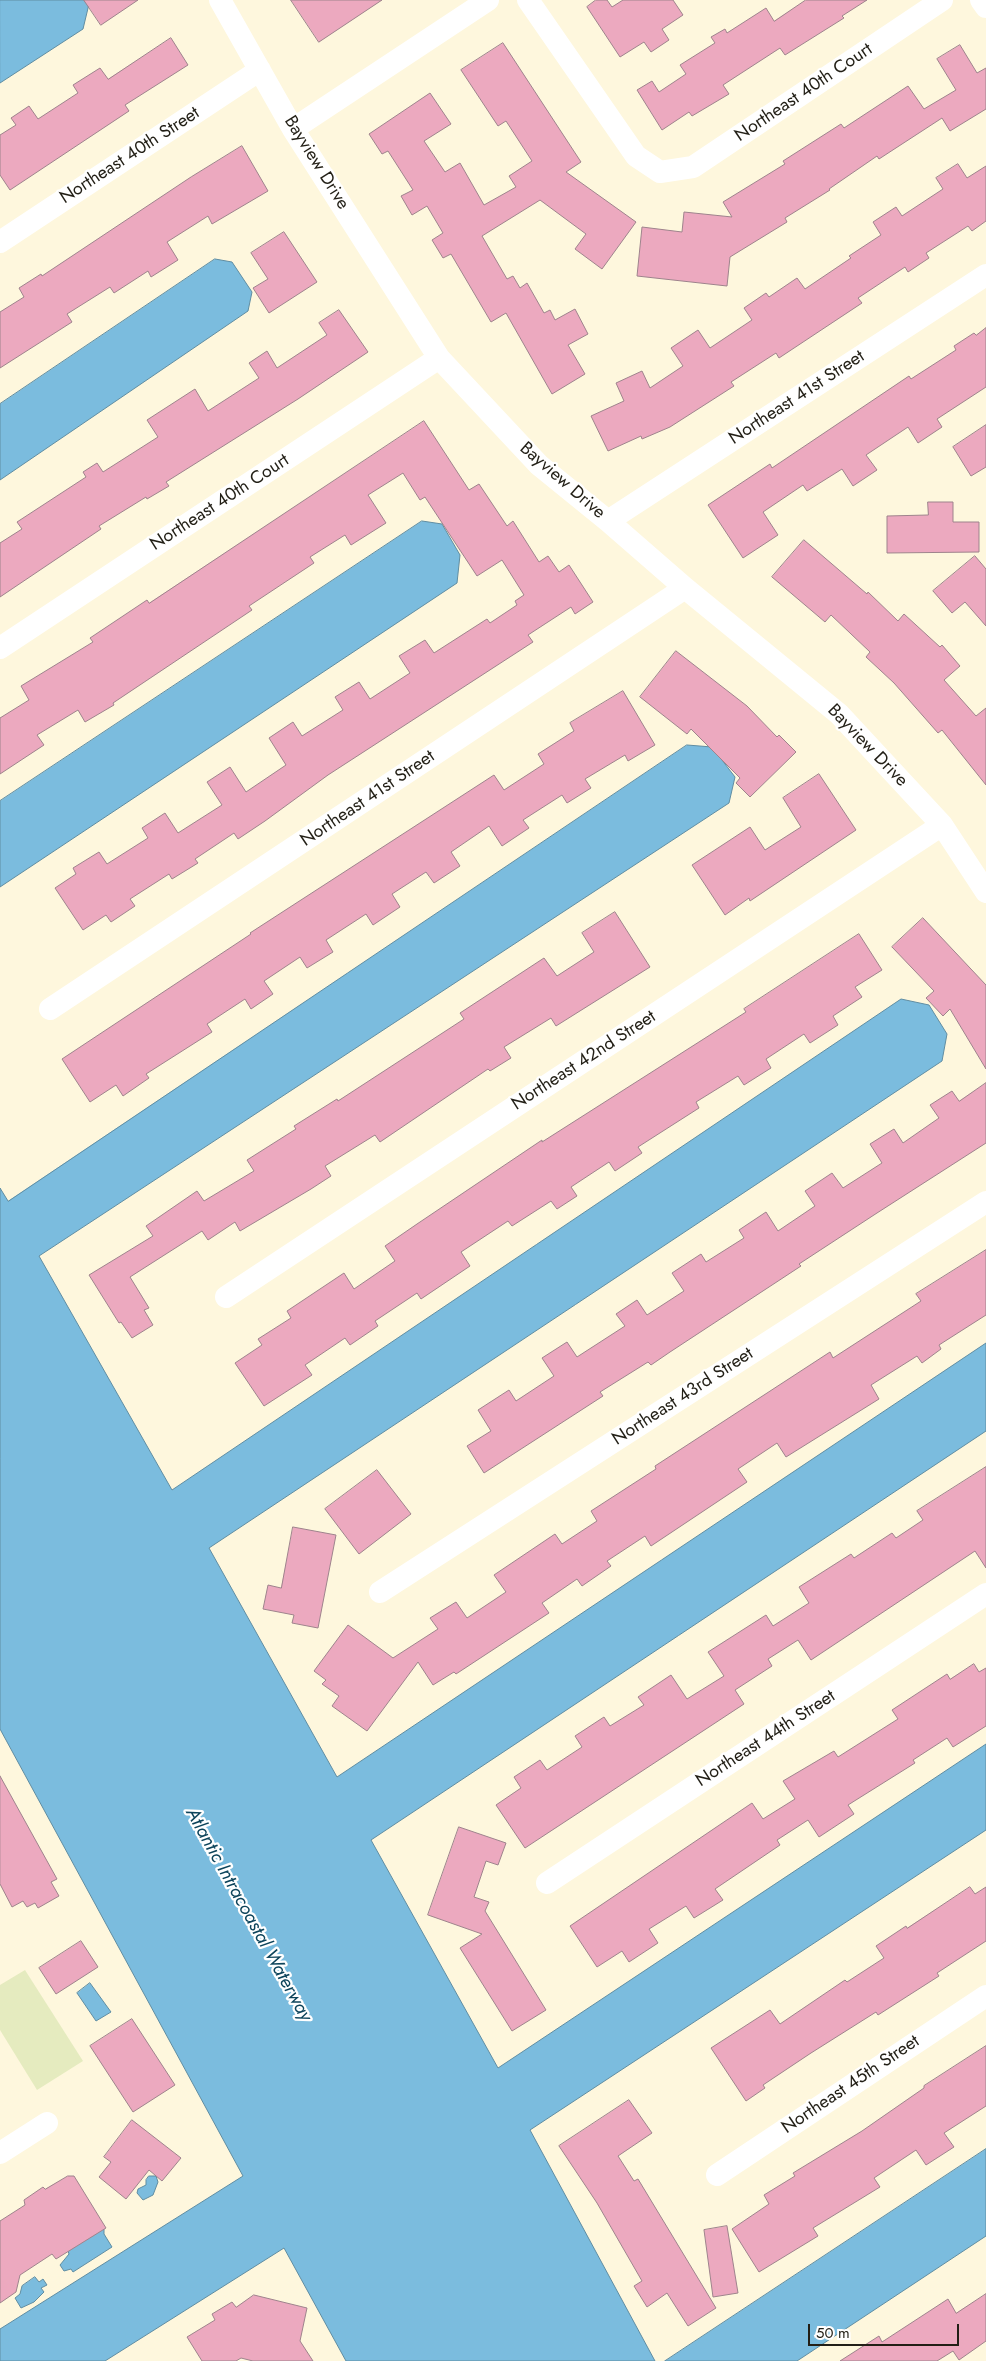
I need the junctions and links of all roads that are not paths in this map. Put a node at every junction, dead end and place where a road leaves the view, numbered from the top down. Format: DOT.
graph roads {
  1 [pos="220,0"];
  2 [pos="488,0"];
  3 [pos="528,0"];
  4 [pos="942,0"];
  5 [pos="981,0"];
  6 [pos="986,7"];
  7 [pos="260,70"];
  8 [pos="293,128"];
  9 [pos="0,242"];
  10 [pos="986,275"];
  11 [pos="439,358"];
  12 [pos="608,521"];
  13 [pos="685,588"];
  14 [pos="0,648"];
  15 [pos="942,825"];
  16 [pos="986,892"];
  17 [pos="50,1010"];
  18 [pos="986,1202"];
  19 [pos="226,1297"];
  20 [pos="380,1592"];
  21 [pos="986,1594"];
  22 [pos="547,1883"];
  23 [pos="986,1996"];
  24 [pos="47,2123"];
  25 [pos="0,2153"];
  26 [pos="717,2175"];
  1 -- 7 [label="street, Bayview Drive"];
  2 -- 8 [label="street"];
  3 -- 4 [label="street, Northeast 40th Court"];
  5 -- 6 [label="street"];
  7 -- 8 [label="street, Bayview Drive"];
  7 -- 9 [label="street, Northeast 40th Street"];
  8 -- 11 [label="street, Bayview Drive"];
  10 -- 12 [label="street, Northeast 41st Street"];
  11 -- 12 [label="street, Bayview Drive"];
  11 -- 14 [label="street, Northeast 40th Court"];
  12 -- 13 [label="street, Bayview Drive"];
  13 -- 15 [label="street, Bayview Drive"];
  13 -- 17 [label="street, Northeast 41st Street"];
  15 -- 16 [label="street, Bayview Drive"];
  15 -- 19 [label="street, Northeast 42nd Street"];
  18 -- 20 [label="street, Northeast 43rd Street"];
  21 -- 22 [label="street, Northeast 44th Street"];
  23 -- 26 [label="street, Northeast 45th Street"];
  24 -- 25 [label="street"];
}
